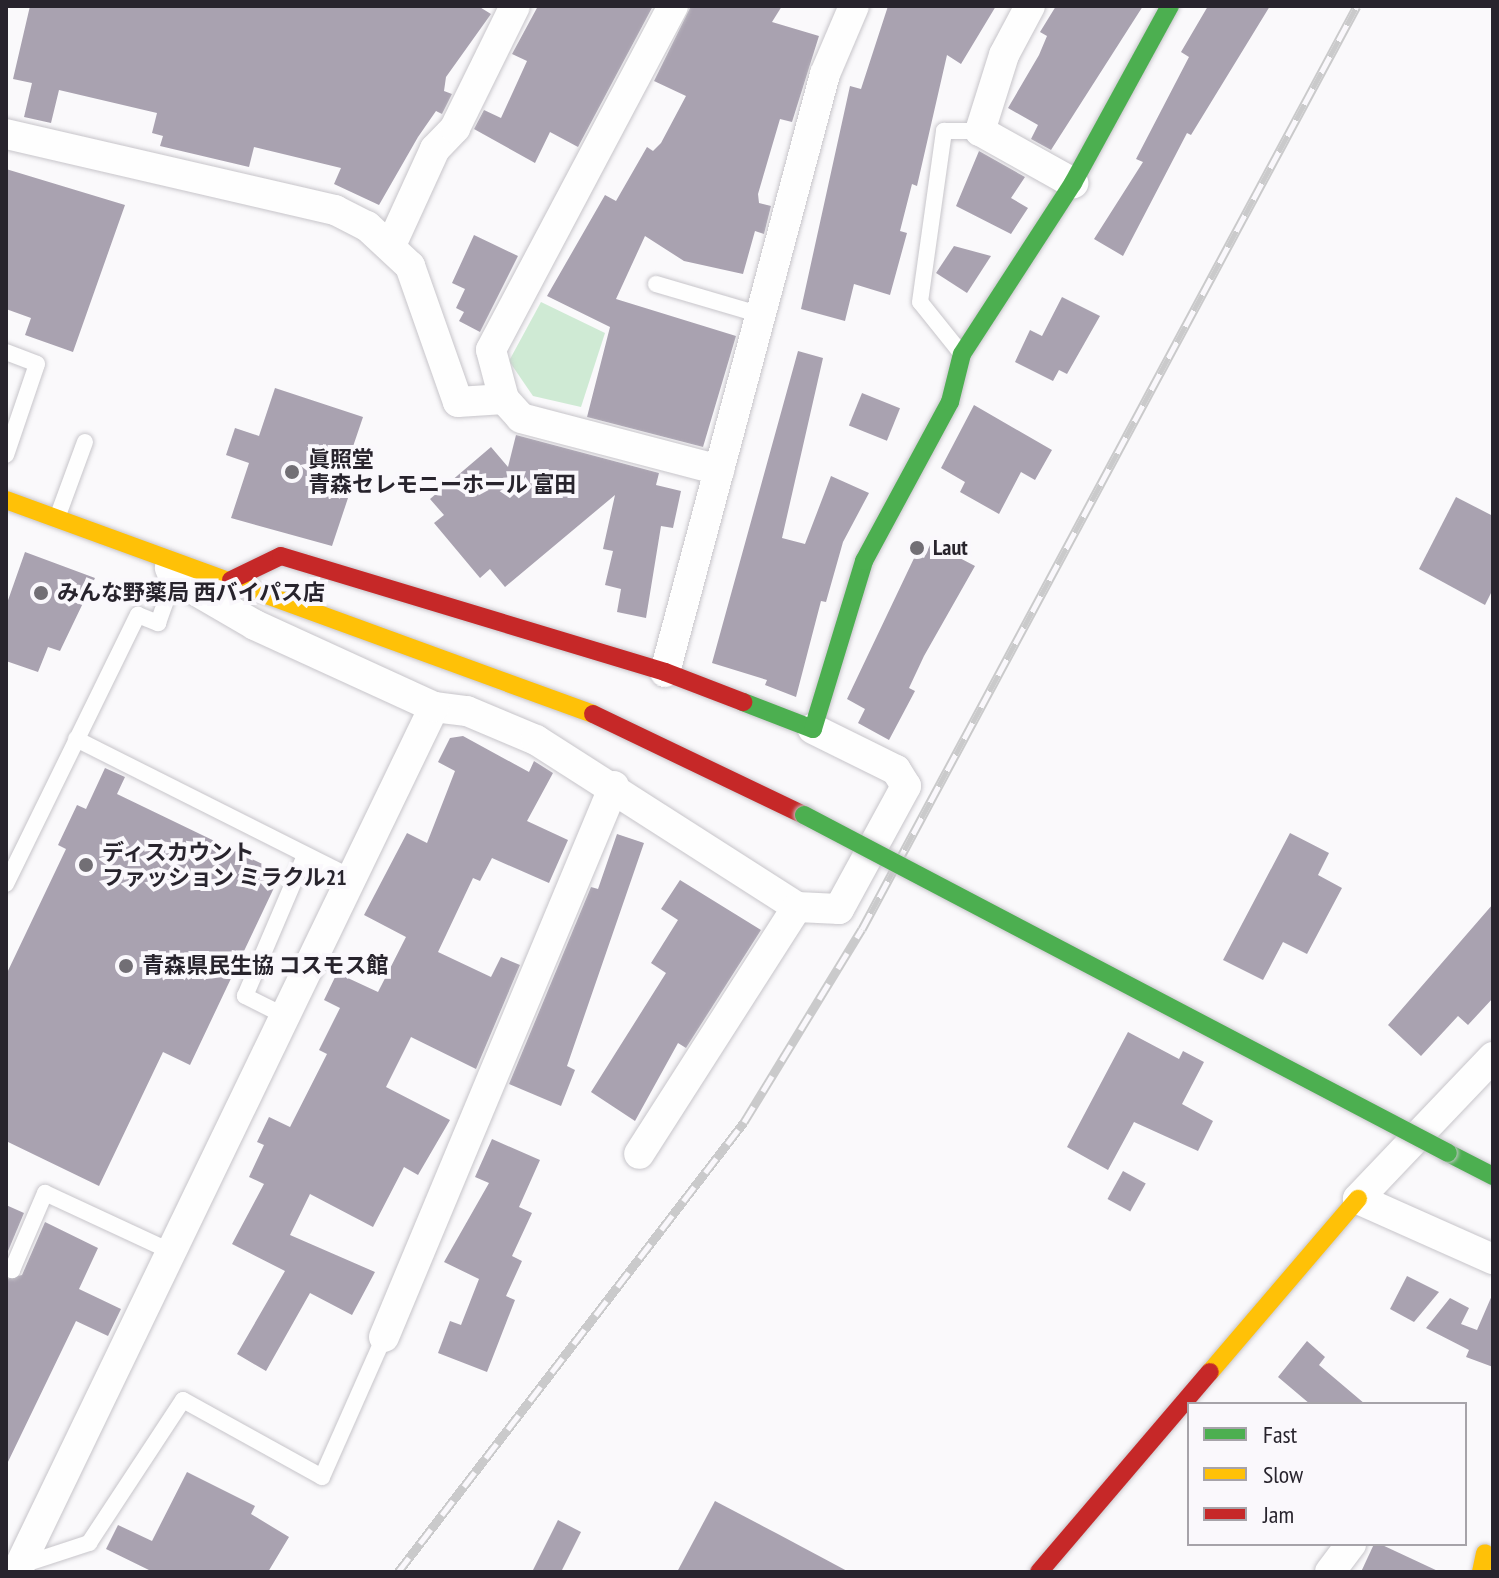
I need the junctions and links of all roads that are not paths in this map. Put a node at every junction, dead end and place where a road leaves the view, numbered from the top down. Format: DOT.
graph roads {
  1 [pos="515,6"];
  2 [pos="673,6"];
  3 [pos="854,6"];
  4 [pos="1030,6"];
  5 [pos="1170,6"];
  6 [pos="980,131"];
  7 [pos="6,134"];
  8 [pos="1073,183"];
  9 [pos="392,243"];
  10 [pos="656,284"];
  11 [pos="761,315"];
  12 [pos="6,352"];
  13 [pos="962,354"];
  14 [pos="504,399"];
  15 [pos="85,442"];
  16 [pos="6,455"];
  17 [pos="719,470"];
  18 [pos="6,500"];
  19 [pos="57,519"];
  20 [pos="171,569"];
  21 [pos="231,580"];
  22 [pos="665,672"];
  23 [pos="434,707"];
  24 [pos="813,729"];
  25 [pos="76,739"];
  26 [pos="614,786"];
  27 [pos="305,855"];
  28 [pos="352,878"];
  29 [pos="6,884"];
  30 [pos="797,907"];
  31 [pos="285,1016"];
  32 [pos="1488,1069"];
  33 [pos="639,1154"];
  34 [pos="1493,1176"];
  35 [pos="1358,1199"];
  36 [pos="172,1252"];
  37 [pos="1493,1259"];
  38 [pos="6,1267"];
  39 [pos="384,1337"];
  40 [pos="1350,1546"];
  41 [pos="21,1566"];
  42 [pos="1039,1572"];
  43 [pos="1330,1572"];
  1 -- 9 [label="street"];
  2 -- 14 [label="street"];
  3 -- 11 [label="street"];
  4 -- 6 [label="street"];
  5 -- 8 [label="street"];
  6 -- 8 [label="street"];
  6 -- 13 [label="lane"];
  7 -- 9 [label="street"];
  8 -- 13 [label="street"];
  9 -- 14 [label="street"];
  10 -- 11 [label="lane"];
  11 -- 17 [label="street"];
  12 -- 16 [label="lane"];
  13 -- 24 [label="street"];
  14 -- 17 [label="street"];
  15 -- 19 [label="lane"];
  17 -- 22 [label="street"];
  18 -- 19 [label="street"];
  19 -- 20 [label="street"];
  20 -- 21 [label="street"];
  20 -- 23 [label="street"];
  20 -- 25 [label="lane"];
  21 -- 22 [label="street"];
  21 -- 34 [label="street, bridge"];
  22 -- 24 [label="street"];
  23 -- 26 [label="street"];
  23 -- 28 [label="street"];
  24 -- 30 [label="street"];
  25 -- 27 [label="lane"];
  25 -- 29 [label="lane"];
  26 -- 30 [label="street"];
  26 -- 39 [label="street"];
  27 -- 28 [label="lane"];
  27 -- 31 [label="lane"];
  28 -- 31 [label="street"];
  30 -- 33 [label="street"];
  31 -- 36 [label="street"];
  32 -- 35 [label="street"];
  35 -- 37 [label="street"];
  35 -- 42 [label="street"];
  36 -- 38 [label="lane"];
  36 -- 41 [label="street"];
  39 -- 41 [label="lane"];
  40 -- 43 [label="street"];
}
